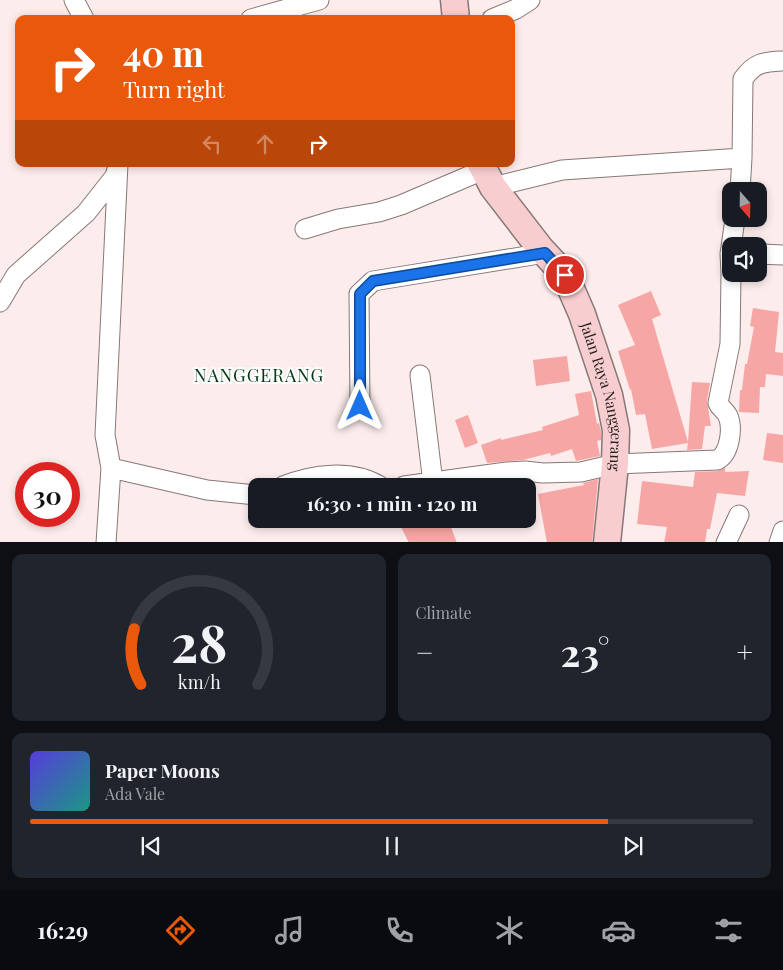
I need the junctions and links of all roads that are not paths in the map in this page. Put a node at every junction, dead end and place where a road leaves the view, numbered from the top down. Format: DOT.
graph roads {
  1 [pos="74,0"];
  2 [pos="319,0"];
  3 [pos="454,0"];
  4 [pos="530,0"];
  5 [pos="82,15"];
  6 [pos="266,15"];
  7 [pos="456,15"];
  8 [pos="502,15"];
  9 [pos="783,60"];
  10 [pos="742,158"];
  11 [pos="116,168"];
  12 [pos="486,174"];
  13 [pos="741,182"];
  14 [pos="305,229"];
  15 [pos="545,253"];
  16 [pos="767,254"];
  17 [pos="783,254"];
  18 [pos="8,272"];
  19 [pos="731,282"];
  20 [pos="0,302"];
  21 [pos="420,375"];
  22 [pos="360,406"];
  23 [pos="615,464"];
  24 [pos="111,468"];
  25 [pos="305,478"];
  26 [pos="362,478"];
  27 [pos="432,478"];
  28 [pos="467,478"];
  29 [pos="248,494"];
  30 [pos="739,515"];
  31 [pos="783,531"];
  32 [pos="106,542"];
  33 [pos="607,542"];
  34 [pos="726,542"];
  35 [pos="779,542"];
  1 -- 5 [label="street"];
  2 -- 6 [label="street"];
  3 -- 7 [label="street"];
  4 -- 8 [label="street"];
  9 -- 10 [label="street"];
  10 -- 12 [label="street"];
  10 -- 13 [label="street"];
  11 -- 18 [label="street"];
  11 -- 24 [label="street"];
  12 -- 14 [label="street"];
  12 -- 15 [label="street, Jalan Raya Nanggerang"];
  15 -- 22 [label="street"];
  15 -- 23 [label="street, Jalan Raya Nanggerang"];
  16 -- 17 [label="street"];
  18 -- 20 [label="street"];
  19 -- 23 [label="street"];
  21 -- 27 [label="street"];
  23 -- 28 [label="street"];
  23 -- 33 [label="street, Jalan Raya Nanggerang"];
  24 -- 29 [label="street"];
  24 -- 32 [label="street"];
  25 -- 26 [label="street"];
  30 -- 34 [label="street"];
  31 -- 35 [label="street"];
}
